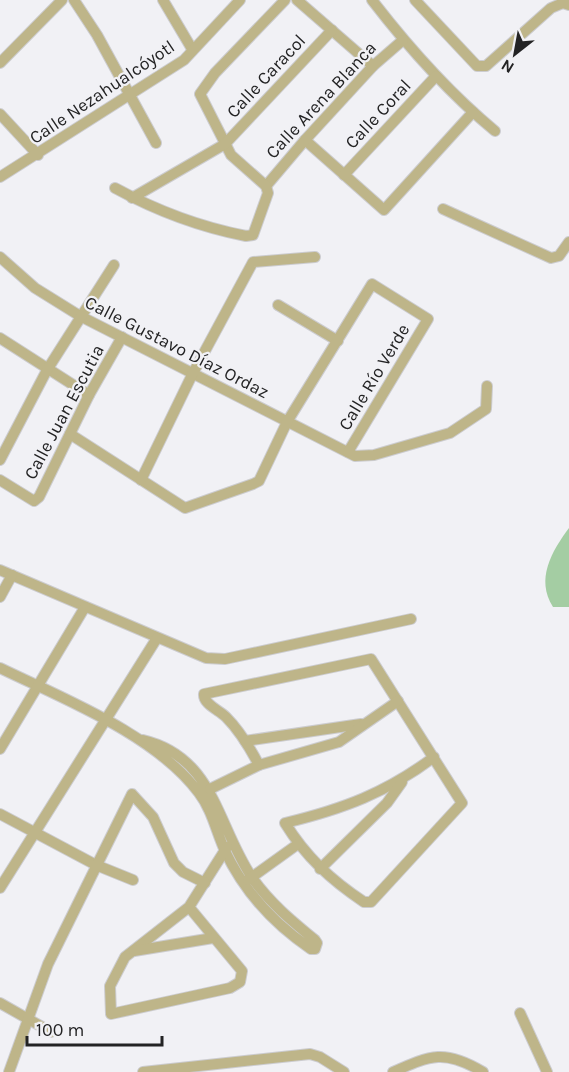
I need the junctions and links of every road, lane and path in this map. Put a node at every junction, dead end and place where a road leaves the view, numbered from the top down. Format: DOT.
graph roads {
  1 [pos="62,0"];
  2 [pos="74,0"];
  3 [pos="163,0"];
  4 [pos="240,0"];
  5 [pos="285,0"];
  6 [pos="297,0"];
  7 [pos="372,0"];
  8 [pos="415,0"];
  9 [pos="569,5"];
  10 [pos="332,30"];
  11 [pos="403,40"];
  12 [pos="192,49"];
  13 [pos="0,63"];
  14 [pos="373,66"];
  15 [pos="436,76"];
  16 [pos="131,96"];
  17 [pos="473,112"];
  18 [pos="0,114"];
  19 [pos="495,130"];
  20 [pos="305,140"];
  21 [pos="156,143"];
  22 [pos="225,144"];
  23 [pos="38,155"];
  24 [pos="344,175"];
  25 [pos="0,177"];
  26 [pos="266,186"];
  27 [pos="115,188"];
  28 [pos="132,198"];
  29 [pos="443,209"];
  30 [pos="569,242"];
  31 [pos="0,257"];
  32 [pos="315,257"];
  33 [pos="114,265"];
  34 [pos="278,305"];
  35 [pos="80,316"];
  36 [pos="0,338"];
  37 [pos="122,338"];
  38 [pos="338,341"];
  39 [pos="47,370"];
  40 [pos="192,375"];
  41 [pos="487,386"];
  42 [pos="89,395"];
  43 [pos="287,422"];
  44 [pos="70,434"];
  45 [pos="348,452"];
  46 [pos="0,460"];
  47 [pos="0,480"];
  48 [pos="141,480"];
  49 [pos="0,570"];
  50 [pos="12,575"];
  51 [pos="0,597"];
  52 [pos="85,607"];
  53 [pos="411,619"];
  54 [pos="157,638"];
  55 [pos="0,668"];
  56 [pos="38,686"];
  57 [pos="398,701"];
  58 [pos="105,721"];
  59 [pos="363,724"];
  60 [pos="143,740"];
  61 [pos="245,741"];
  62 [pos="0,749"];
  63 [pos="434,757"];
  64 [pos="259,765"];
  65 [pos="402,781"];
  66 [pos="210,789"];
  67 [pos="0,814"];
  68 [pos="34,834"];
  69 [pos="232,839"];
  70 [pos="298,844"];
  71 [pos="225,850"];
  72 [pos="96,865"];
  73 [pos="320,869"];
  74 [pos="133,880"];
  75 [pos="247,880"];
  76 [pos="205,883"];
  77 [pos="0,888"];
  78 [pos="189,907"];
  79 [pos="213,938"];
  80 [pos="130,951"];
  81 [pos="0,1003"];
  82 [pos="520,1013"];
  83 [pos="28,1020"];
  84 [pos="51,1032"];
  85 [pos="9,1072"];
  86 [pos="143,1072"];
  87 [pos="148,1072"];
  88 [pos="344,1072"];
  89 [pos="393,1072"];
  90 [pos="483,1072"];
  91 [pos="547,1072"];
  1 -- 13 [label="street"];
  2 -- 16 [label="street"];
  3 -- 12 [label="street"];
  4 -- 12 [label="street, Calle Nezahualcóyotl"];
  5 -- 22 [label="street"];
  6 -- 10 [label="street"];
  7 -- 11 [label="street"];
  8 -- 9 [label="street"];
  10 -- 14 [label="street"];
  10 -- 22 [label="street, Calle Caracol"];
  11 -- 14 [label="street, Calle Arena Blanca"];
  11 -- 15 [label="street"];
  12 -- 16 [label="street, Calle Nezahualcóyotl"];
  14 -- 20 [label="street, Calle Arena Blanca"];
  15 -- 17 [label="street"];
  15 -- 24 [label="street, Calle Coral"];
  16 -- 21 [label="street"];
  16 -- 23 [label="street, Calle Nezahualcóyotl"];
  17 -- 19 [label="street"];
  17 -- 24 [label="street"];
  18 -- 23 [label="street"];
  20 -- 24 [label="street"];
  20 -- 26 [label="street, Calle Arena Blanca"];
  22 -- 26 [label="street"];
  22 -- 28 [label="street, Calle Caracol"];
  23 -- 25 [label="street, Calle Nezahualcóyotl"];
  26 -- 28 [label="street"];
  27 -- 28 [label="street"];
  29 -- 30 [label="street"];
  31 -- 35 [label="street, Calle Gustavo Díaz Ordaz"];
  32 -- 40 [label="street"];
  33 -- 35 [label="street"];
  34 -- 38 [label="street"];
  35 -- 37 [label="street, Calle Gustavo Díaz Ordaz"];
  35 -- 39 [label="street"];
  36 -- 39 [label="street"];
  37 -- 40 [label="street, Calle Gustavo Díaz Ordaz"];
  37 -- 42 [label="street, Calle Juan Escutia"];
  38 -- 43 [label="street"];
  38 -- 45 [label="street, Calle Río Verde"];
  39 -- 42 [label="street"];
  39 -- 46 [label="street"];
  40 -- 43 [label="street, Calle Gustavo Díaz Ordaz"];
  40 -- 48 [label="street"];
  41 -- 45 [label="street"];
  42 -- 44 [label="street, Calle Juan Escutia"];
  43 -- 45 [label="street, Calle Gustavo Díaz Ordaz"];
  43 -- 48 [label="street"];
  44 -- 47 [label="street, Calle Juan Escutia"];
  44 -- 48 [label="street"];
  49 -- 50 [label="street"];
  50 -- 51 [label="street"];
  50 -- 52 [label="street"];
  52 -- 54 [label="street"];
  52 -- 56 [label="street"];
  53 -- 54 [label="street"];
  54 -- 58 [label="street"];
  55 -- 56 [label="street"];
  56 -- 58 [label="street"];
  56 -- 62 [label="street"];
  57 -- 59 [label="street"];
  57 -- 61 [label="street"];
  57 -- 63 [label="street"];
  58 -- 60 [label="street"];
  58 -- 68 [label="street"];
  59 -- 61 [label="street"];
  59 -- 64 [label="street"];
  60 -- 66 [label="street"];
  60 -- 71 [label="street"];
  61 -- 64 [label="street"];
  63 -- 65 [label="street"];
  63 -- 73 [label="street"];
  64 -- 66 [label="street"];
  65 -- 70 [label="street"];
  65 -- 73 [label="street"];
  66 -- 69 [label="street"];
  67 -- 68 [label="street"];
  68 -- 72 [label="street"];
  68 -- 77 [label="street"];
  69 -- 71 [label="street"];
  69 -- 75 [label="street"];
  70 -- 73 [label="street"];
  70 -- 75 [label="street"];
  71 -- 75 [label="street"];
  71 -- 76 [label="street"];
  72 -- 74 [label="street"];
  72 -- 76 [label="street"];
  72 -- 83 [label="street"];
  75 -- 75 [label="street"];
  76 -- 78 [label="street"];
  78 -- 79 [label="street"];
  78 -- 80 [label="street"];
  79 -- 80 [label="street"];
  79 -- 80 [label="street"];
  81 -- 83 [label="street"];
  82 -- 91 [label="street"];
  83 -- 84 [label="street"];
  83 -- 85 [label="street"];
  86 -- 87 [label="street"];
  87 -- 88 [label="street"];
  89 -- 90 [label="street"];
}
